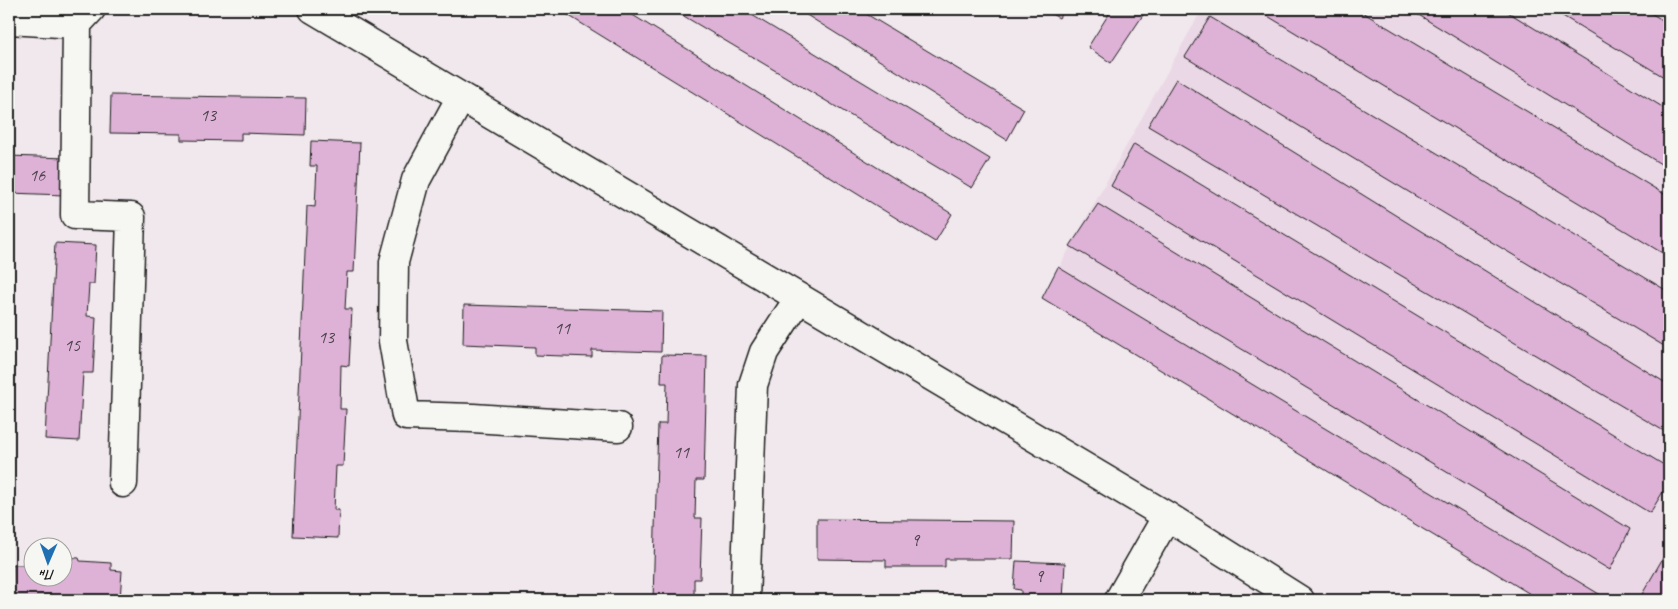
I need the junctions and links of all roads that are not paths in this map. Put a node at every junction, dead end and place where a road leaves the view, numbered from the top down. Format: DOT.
graph roads {
  1 [pos="313,9"];
  2 [pos="84,16"];
  3 [pos="9,20"];
  4 [pos="461,97"];
  5 [pos="799,298"];
  6 [pos="618,427"];
  7 [pos="123,483"];
  8 [pos="1167,516"];
  9 [pos="745,600"];
  10 [pos="1119,600"];
  11 [pos="1300,600"];
  1 -- 4 [label="street"];
  2 -- 3 [label="street"];
  2 -- 7 [label="street"];
  4 -- 5 [label="street"];
  4 -- 6 [label="street"];
  5 -- 8 [label="street"];
  5 -- 9 [label="street"];
  8 -- 10 [label="street"];
  8 -- 11 [label="street"];
}
